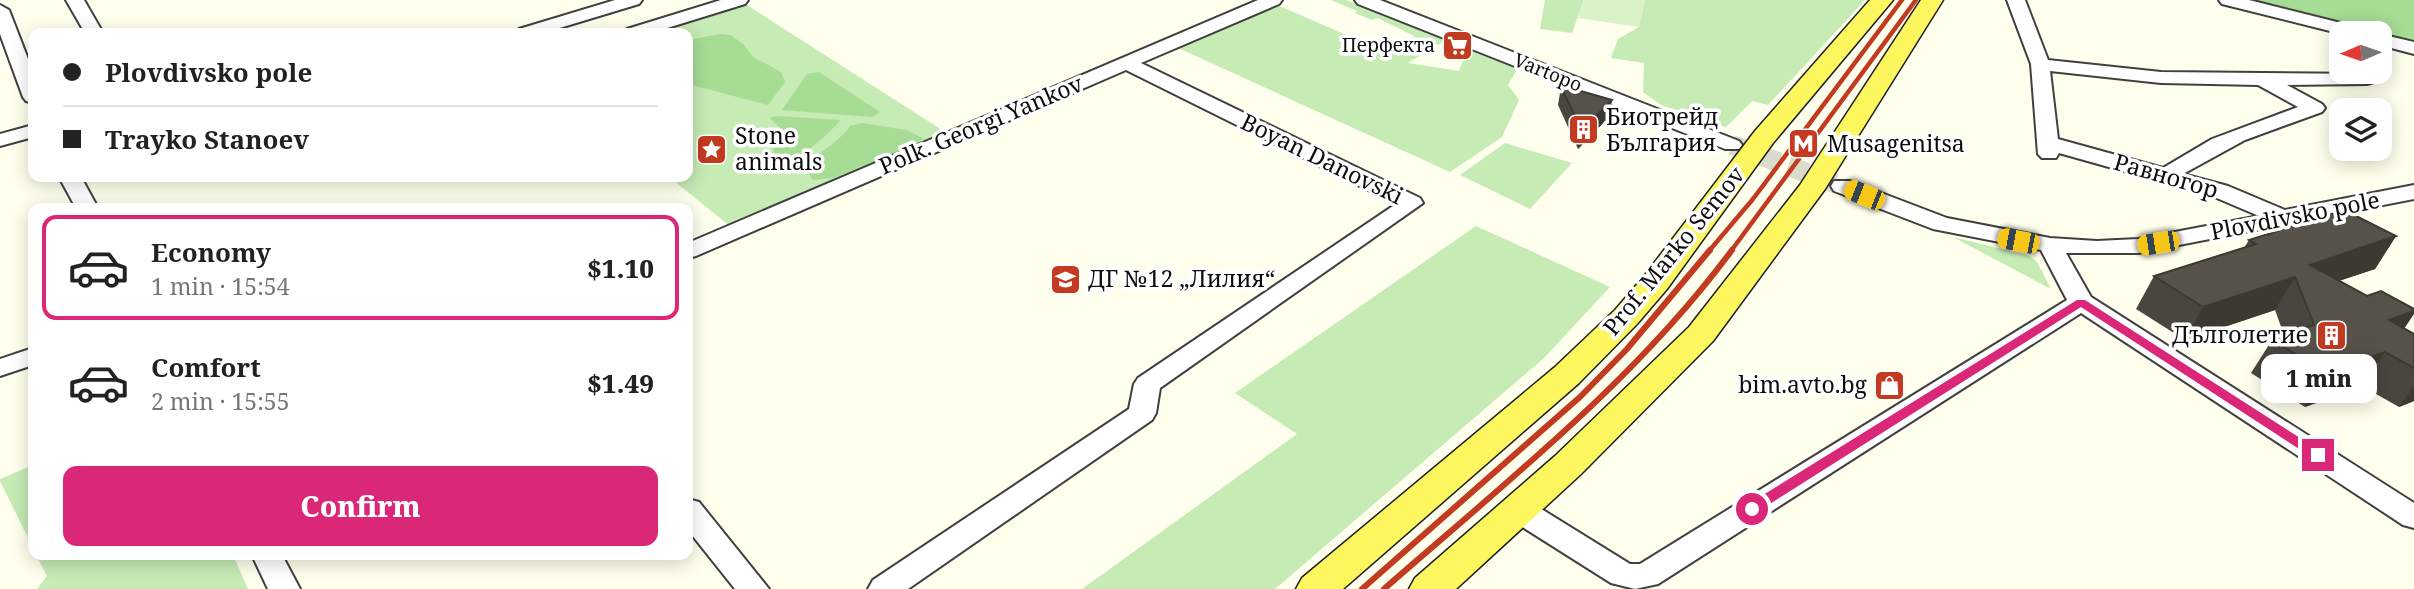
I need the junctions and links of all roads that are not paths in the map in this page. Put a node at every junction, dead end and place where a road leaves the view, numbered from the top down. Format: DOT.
graph roads {
  1 [pos="75,0"];
  2 [pos="633,0"];
  3 [pos="739,0"];
  4 [pos="1273,0"];
  5 [pos="1364,0"];
  6 [pos="1882,0"];
  7 [pos="1932,0"];
  8 [pos="2016,0"];
  9 [pos="2228,0"];
  10 [pos="0,10"];
  11 [pos="2329,25"];
  12 [pos="91,28"];
  13 [pos="541,28"];
  14 [pos="649,28"];
  15 [pos="2392,42"];
  16 [pos="6,43"];
  17 [pos="2414,48"];
  18 [pos="1126,63"];
  19 [pos="2040,64"];
  20 [pos="2329,78"];
  21 [pos="2262,79"];
  22 [pos="28,87"];
  23 [pos="28,132"];
  24 [pos="0,140"];
  25 [pos="1732,145"];
  26 [pos="2167,175"];
  27 [pos="74,182"];
  28 [pos="1842,186"];
  29 [pos="2414,192"];
  30 [pos="84,203"];
  31 [pos="2281,217"];
  32 [pos="2050,245"];
  33 [pos="693,249"];
  34 [pos="2081,302"];
  35 [pos="28,358"];
  36 [pos="0,368"];
  37 [pos="1519,509"];
  38 [pos="693,516"];
  39 [pos="2414,517"];
  40 [pos="270,560"];
  41 [pos="285,589"];
  42 [pos="753,589"];
  43 [pos="884,589"];
  44 [pos="1315,589"];
  45 [pos="1429,589"];
  1 -- 12 [label="street"];
  2 -- 13 [label="street"];
  3 -- 14 [label="street"];
  4 -- 18 [label="street, Polk. Georgi Yankov"];
  5 -- 25 [label="street, Vartopo"];
  6 -- 44 [label="main road, Prof. Marko Semov"];
  7 -- 37 [label="main road"];
  8 -- 19 [label="street, Равногор"];
  9 -- 11 [label="street"];
  10 -- 16 [label="street"];
  15 -- 17 [label="street"];
  16 -- 22 [label="street"];
  18 -- 33 [label="street, Polk. Georgi Yankov"];
  18 -- 43 [label="street, Boyan Danovski"];
  19 -- 21 [label="street"];
  19 -- 26 [label="street, Равногор"];
  20 -- 21 [label="street"];
  21 -- 26 [label="street"];
  23 -- 24 [label="street"];
  26 -- 31 [label="street, Равногор"];
  27 -- 30 [label="street"];
  28 -- 32 [label="street, Plovdivsko pole"];
  29 -- 31 [label="street, Plovdivsko pole"];
  31 -- 32 [label="street, Plovdivsko pole"];
  32 -- 34 [label="street"];
  34 -- 37 [label="street"];
  34 -- 39 [label="street"];
  35 -- 36 [label="street"];
  37 -- 45 [label="main road"];
  38 -- 42 [label="street"];
  40 -- 41 [label="street"];
}
